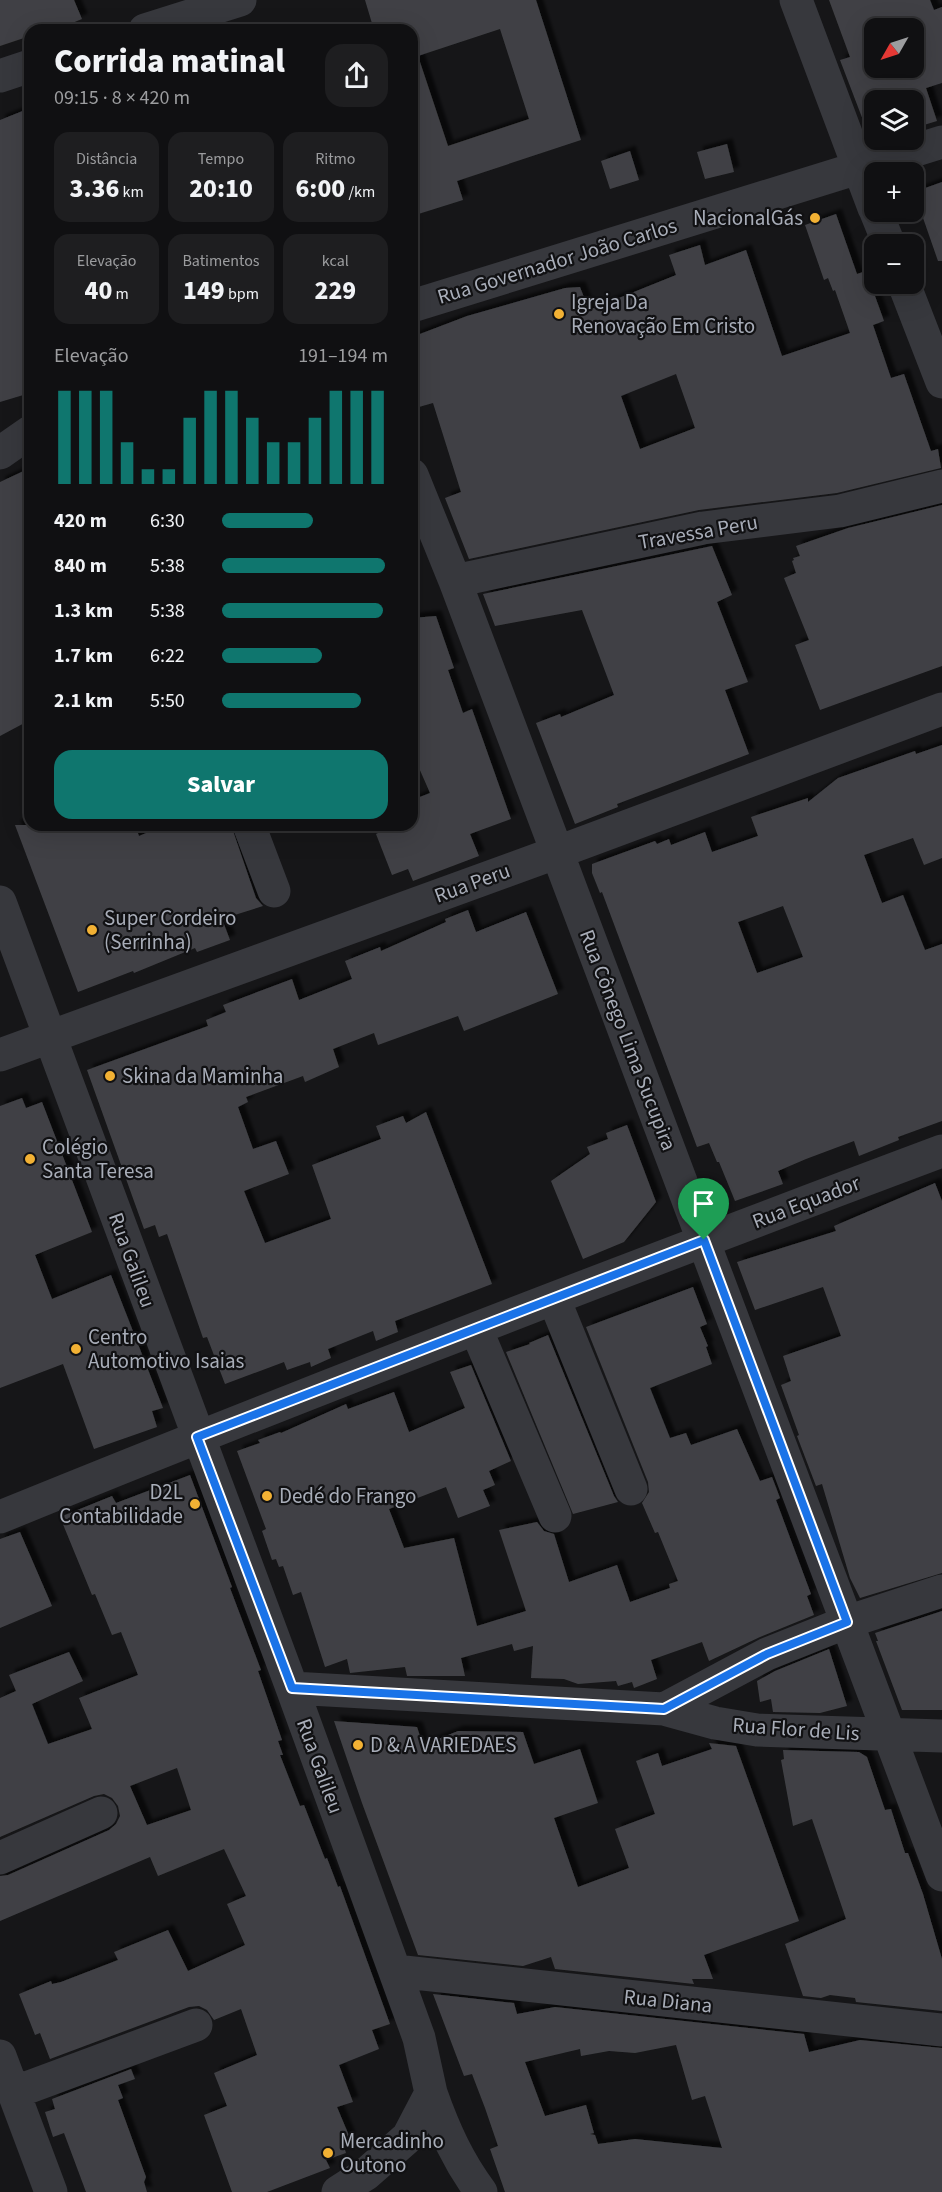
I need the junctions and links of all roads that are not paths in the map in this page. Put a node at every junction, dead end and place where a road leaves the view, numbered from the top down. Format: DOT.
graph roads {
  1 [pos="796,0"];
  2 [pos="230,9"];
  3 [pos="169,24"];
  4 [pos="24,68"];
  5 [pos="0,76"];
  6 [pos="942,142"];
  7 [pos="859,168"];
  8 [pos="864,181"];
  9 [pos="908,294"];
  10 [pos="418,304"];
  11 [pos="942,382"];
  12 [pos="24,425"];
  13 [pos="0,433"];
  14 [pos="24,436"];
  15 [pos="0,453"];
  16 [pos="942,486"];
  17 [pos="418,490"];
  18 [pos="455,581"];
  19 [pos="942,709"];
  20 [pos="251,831"];
  21 [pos="558,852"];
  22 [pos="274,891"];
  23 [pos="0,902"];
  24 [pos="48,1037"];
  25 [pos="0,1055"];
  26 [pos="942,1150"];
  27 [pos="704,1240"];
  28 [pos="554,1299"];
  29 [pos="476,1329"];
  30 [pos="197,1437"];
  31 [pos="631,1490"];
  32 [pos="555,1516"];
  33 [pos="0,1517"];
  34 [pos="942,1591"];
  35 [pos="847,1622"];
  36 [pos="292,1688"];
  37 [pos="664,1709"];
  38 [pos="889,1734"];
  39 [pos="942,1736"];
  40 [pos="101,1813"];
  41 [pos="0,1858"];
  42 [pos="942,1875"];
  43 [pos="394,1971"];
  44 [pos="196,2025"];
  45 [pos="942,2030"];
  46 [pos="0,2056"];
  47 [pos="13,2093"];
  48 [pos="431,2093"];
  49 [pos="51,2192"];
  50 [pos="338,2192"];
  51 [pos="481,2192"];
  1 -- 7 [label="street"];
  2 -- 3 [label="street"];
  4 -- 5 [label="street"];
  6 -- 7 [label="street, Rua Governador João Carlos"];
  7 -- 8 [label="street"];
  7 -- 10 [label="street, Rua Governador João Carlos"];
  9 -- 11 [label="street"];
  12 -- 13 [label="street"];
  14 -- 15 [label="street"];
  16 -- 18 [label="street, Travessa Peru"];
  17 -- 18 [label="street, Rua Cônego Lima Sucupira"];
  18 -- 21 [label="street, Rua Cônego Lima Sucupira"];
  19 -- 21 [label="street, Rua Peru"];
  20 -- 22 [label="street"];
  21 -- 24 [label="street, Rua Peru"];
  21 -- 27 [label="street, Rua Cônego Lima Sucupira"];
  23 -- 24 [label="street, Rua Galileu"];
  24 -- 25 [label="street, Rua Peru"];
  24 -- 30 [label="street, Rua Galileu"];
  26 -- 27 [label="street, Rua Equador"];
  27 -- 28 [label="street, Rua Equador"];
  27 -- 35 [label="street, Rua Cônego Lima Sucupira"];
  28 -- 29 [label="street, Rua Equador"];
  28 -- 31 [label="street"];
  29 -- 30 [label="street, Rua Equador"];
  29 -- 32 [label="street"];
  30 -- 33 [label="street, Rua Equador"];
  30 -- 36 [label="street, Rua Galileu"];
  34 -- 35 [label="street"];
  35 -- 37 [label="street"];
  35 -- 38 [label="street, Rua Cônego Lima Sucupira"];
  36 -- 37 [label="street, Rua Flor de Lis"];
  36 -- 43 [label="street, Rua Galileu"];
  37 -- 38 [label="street, Rua Flor de Lis"];
  38 -- 39 [label="street, Rua Flor de Lis"];
  38 -- 42 [label="street, Rua Cônego Lima Sucupira"];
  40 -- 41 [label="street"];
  43 -- 45 [label="street, Rua Diana"];
  43 -- 48 [label="street, Rua Galileu"];
  44 -- 47 [label="street"];
  46 -- 47 [label="street"];
  47 -- 49 [label="street"];
  48 -- 50 [label="street"];
  48 -- 51 [label="street, Rua Galileu"];
}
